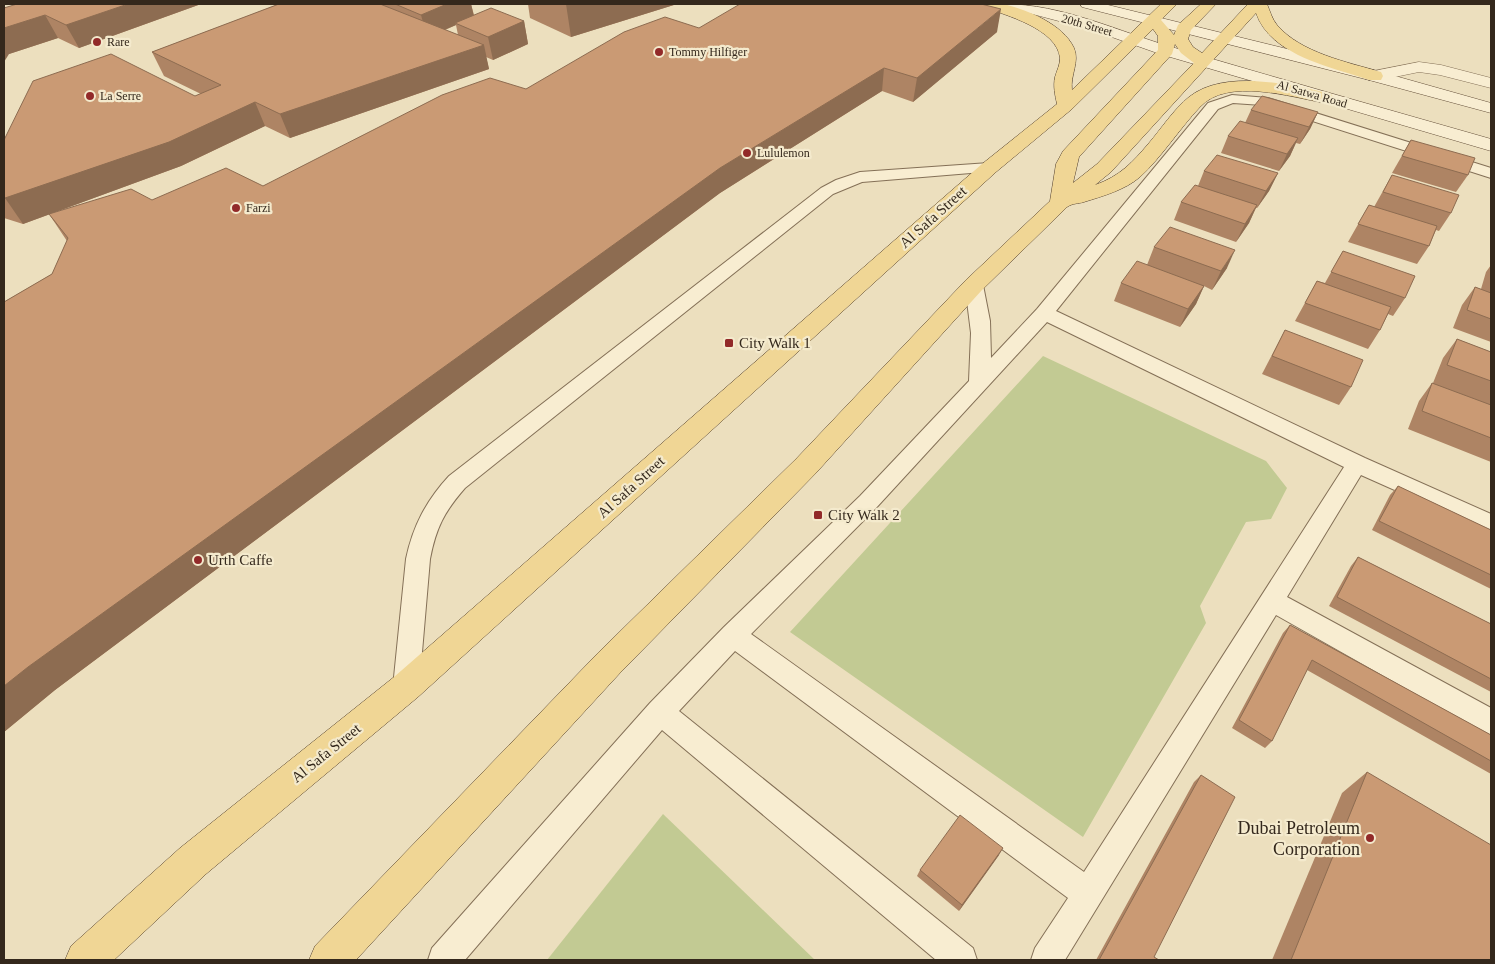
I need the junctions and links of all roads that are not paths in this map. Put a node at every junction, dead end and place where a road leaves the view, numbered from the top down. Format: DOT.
graph roads {
  1 [pos="988,4"];
  2 [pos="1011,4"];
  3 [pos="1086,4"];
  4 [pos="1169,4"];
  5 [pos="1209,4"];
  6 [pos="1258,4"];
  7 [pos="1197,16"];
  8 [pos="1151,20"];
  9 [pos="1184,28"];
  10 [pos="1219,44"];
  11 [pos="1126,46"];
  12 [pos="1168,51"];
  13 [pos="1259,60"];
  14 [pos="1243,74"];
  15 [pos="1375,76"];
  16 [pos="1491,84"];
  17 [pos="1325,98"];
  18 [pos="1066,105"];
  19 [pos="1491,108"];
  20 [pos="1491,120"];
  21 [pos="1491,146"];
  22 [pos="989,168"];
  23 [pos="1491,173"];
  24 [pos="1060,203"];
  25 [pos="974,285"];
  26 [pos="1044,313"];
  27 [pos="979,382"];
  28 [pos="1357,464"];
  29 [pos="1491,524"];
  30 [pos="1272,601"];
  31 [pos="734,635"];
  32 [pos="406,688"];
  33 [pos="660,712"];
  34 [pos="1491,722"];
  35 [pos="1088,894"];
  36 [pos="85,960"];
  37 [pos="329,960"];
  38 [pos="444,960"];
  39 [pos="961,960"];
  40 [pos="1048,960"];
  1 -- 18 [label="main road"];
  2 -- 11 [label="main road, 20th Street"];
  3 -- 8 [label="main road, 20th Street"];
  4 -- 8 [label="main road, Al Safa Street"];
  5 -- 7 [label="main road"];
  6 -- 10 [label="main road"];
  6 -- 15 [label="main road"];
  7 -- 9 [label="main road"];
  7 -- 10 [label="main road"];
  8 -- 9 [label="main road, Al Satwa Road"];
  8 -- 11 [label="main road, Al Safa Street"];
  8 -- 12 [label="main road"];
  9 -- 10 [label="main road, Al Satwa Road"];
  9 -- 12 [label="main road"];
  10 -- 12 [label="main road, Al Satwa Road"];
  10 -- 13 [label="main road"];
  10 -- 14 [label="main road, Al Satwa Road"];
  10 -- 15 [label="main road, Al Satwa Road"];
  10 -- 24 [label="main road"];
  11 -- 12 [label="main road, Al Satwa Road"];
  11 -- 12 [label="main road"];
  11 -- 18 [label="main road, Al Safa Street"];
  12 -- 24 [label="main road"];
  13 -- 14 [label="main road"];
  13 -- 20 [label="main road"];
  14 -- 17 [label="main road, Al Satwa Road"];
  15 -- 16 [label="main road, Al Satwa Road"];
  15 -- 19 [label="main road, Al Satwa Road"];
  17 -- 21 [label="main road, Al Satwa Road"];
  17 -- 24 [label="main road"];
  18 -- 22 [label="main road, Al Safa Street"];
  22 -- 32 [label="main road, Al Safa Street"];
  22 -- 32 [label="lane"];
  23 -- 26 [label="lane"];
  24 -- 25 [label="main road"];
  25 -- 27 [label="lane"];
  25 -- 37 [label="main road"];
  26 -- 27 [label="lane"];
  26 -- 28 [label="lane"];
  27 -- 31 [label="lane"];
  28 -- 29 [label="lane"];
  28 -- 30 [label="lane"];
  30 -- 34 [label="lane"];
  30 -- 35 [label="lane"];
  31 -- 33 [label="lane"];
  31 -- 35 [label="lane"];
  32 -- 36 [label="main road, Al Safa Street"];
  33 -- 38 [label="lane"];
  33 -- 39 [label="lane"];
  35 -- 40 [label="lane"];
}
